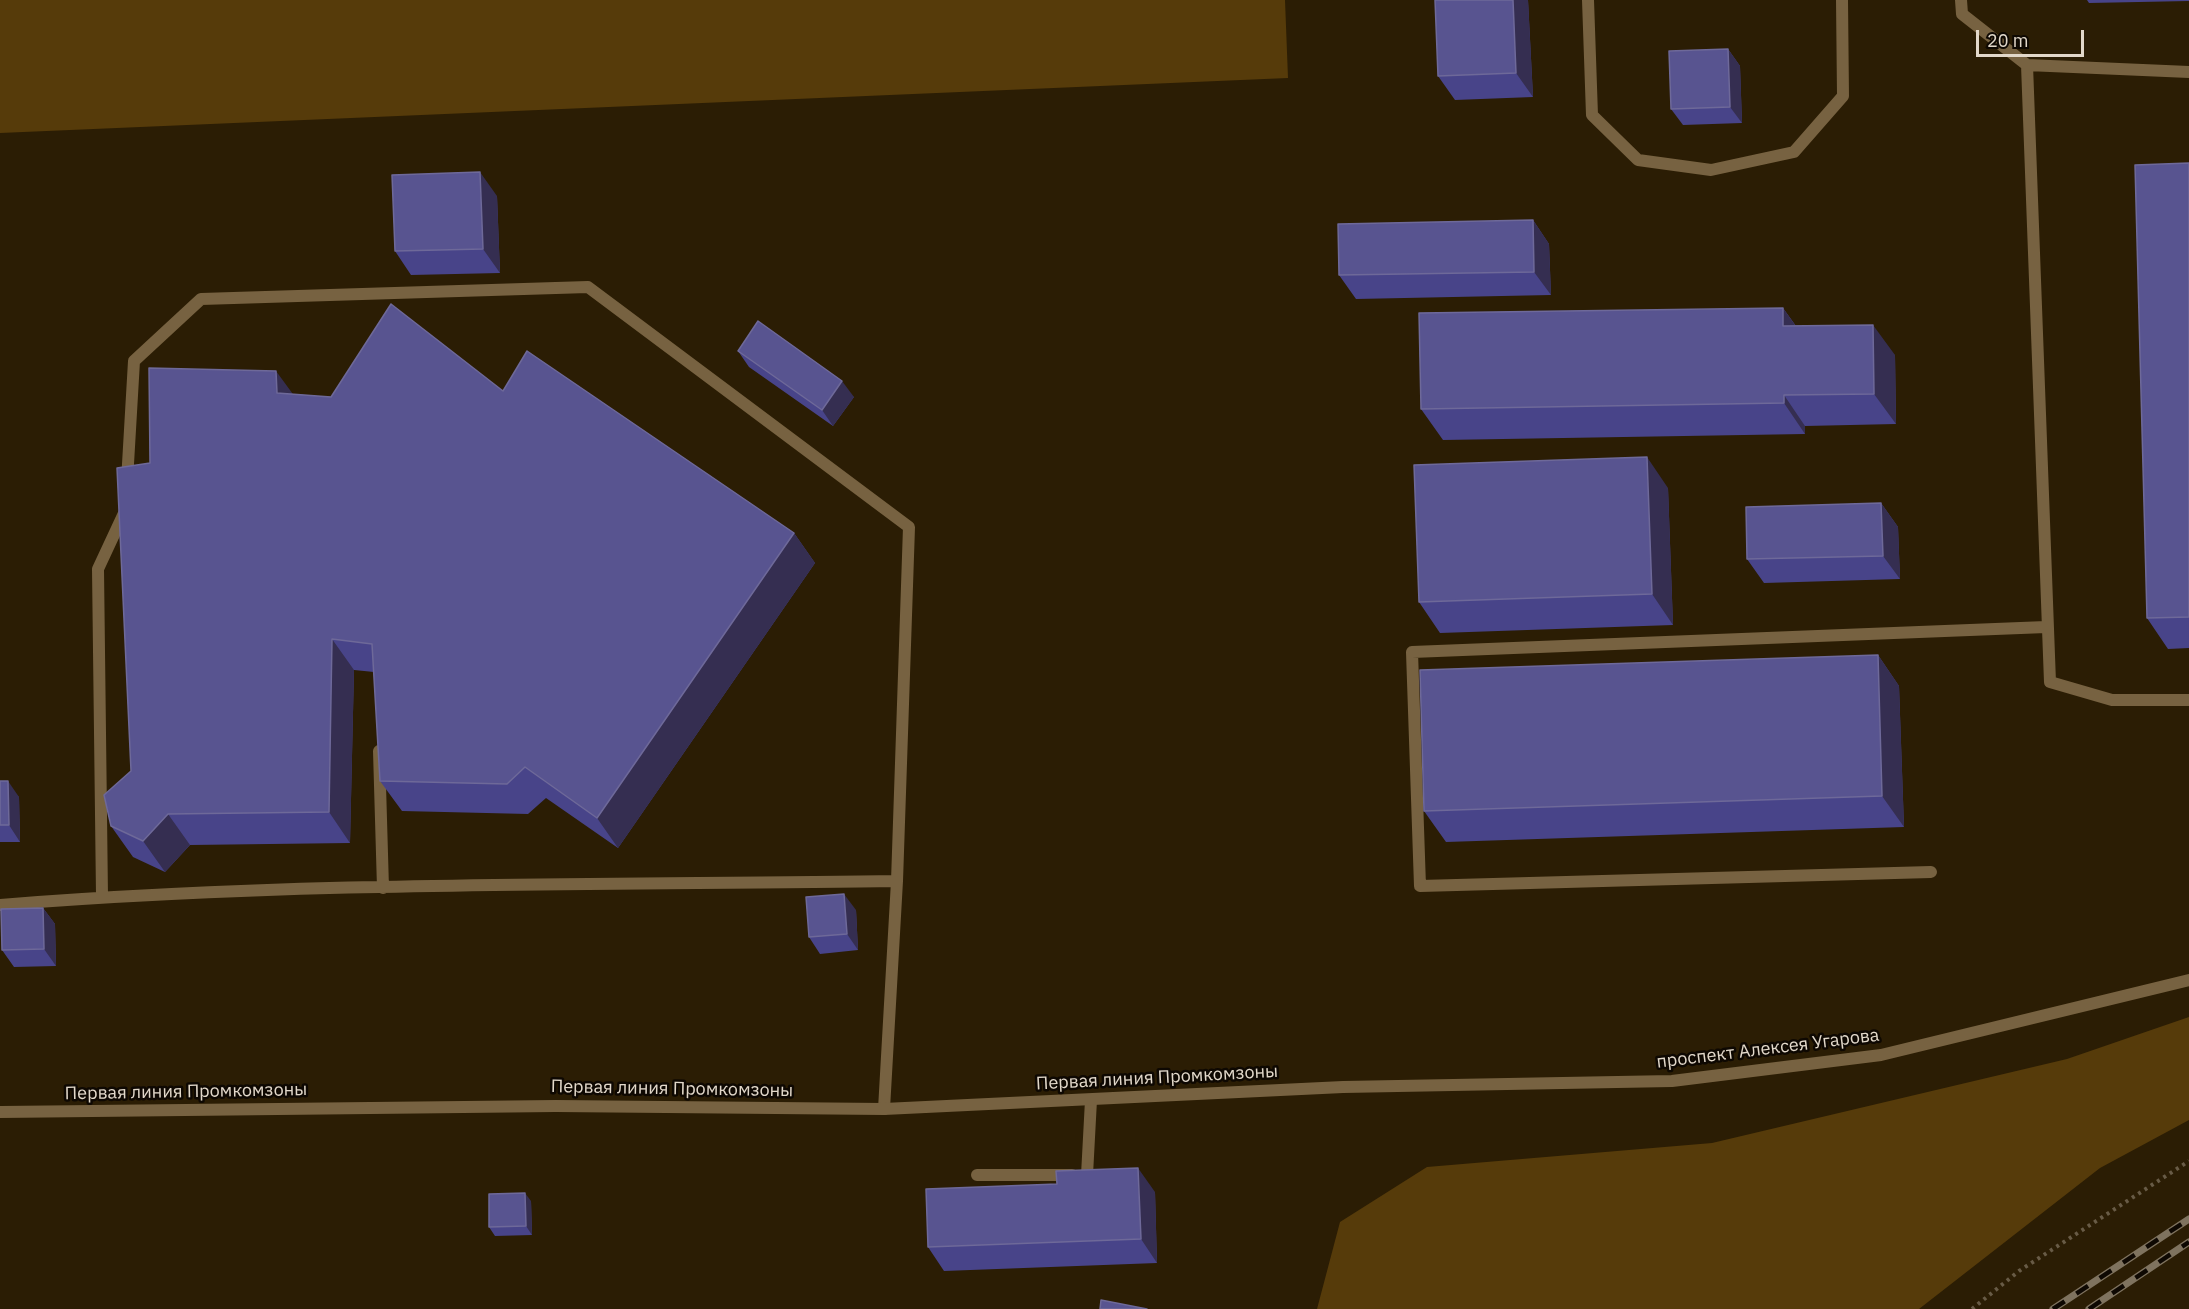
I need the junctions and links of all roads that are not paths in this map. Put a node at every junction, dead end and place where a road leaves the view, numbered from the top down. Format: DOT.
graph roads {
  1 [pos="1588,0"];
  2 [pos="1842,0"];
  3 [pos="1961,0"];
  4 [pos="2027,65"];
  5 [pos="2189,72"];
  6 [pos="2046,627"];
  7 [pos="2189,699"];
  8 [pos="378,735"];
  9 [pos="1931,872"];
  10 [pos="897,881"];
  11 [pos="383,888"];
  12 [pos="102,896"];
  13 [pos="0,905"];
  14 [pos="2189,980"];
  15 [pos="1343,1087"];
  16 [pos="1091,1100"];
  17 [pos="884,1109"];
  18 [pos="0,1112"];
  19 [pos="977,1175"];
  1 -- 2 [label="street"];
  3 -- 4 [label="street"];
  4 -- 5 [label="street"];
  4 -- 6 [label="street"];
  6 -- 7 [label="street"];
  6 -- 9 [label="street"];
  8 -- 11 [label="street"];
  10 -- 11 [label="street"];
  10 -- 12 [label="street"];
  10 -- 17 [label="street"];
  11 -- 12 [label="street"];
  12 -- 13 [label="street"];
  14 -- 15 [label="street, проспект Алексея Угарова"];
  15 -- 16 [label="street, Первая линия Промкомзоны"];
  16 -- 17 [label="street, Первая линия Промкомзоны"];
  16 -- 19 [label="street"];
  17 -- 18 [label="street, Первая линия Промкомзоны"];
}
